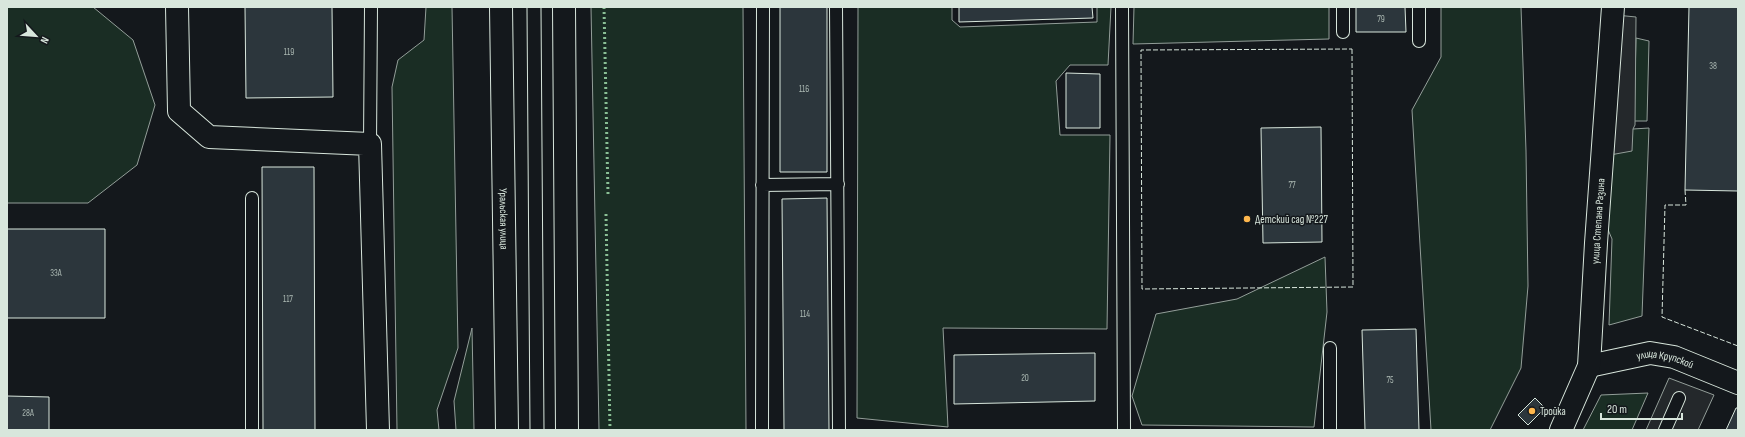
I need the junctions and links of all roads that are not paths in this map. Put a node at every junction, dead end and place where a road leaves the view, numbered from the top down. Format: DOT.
graph roads {
  1 [pos="177,7"];
  2 [pos="371,7"];
  3 [pos="501,7"];
  4 [pos="564,7"];
  5 [pos="763,7"];
  6 [pos="836,7"];
  7 [pos="1122,7"];
  8 [pos="1343,7"];
  9 [pos="1419,7"];
  10 [pos="1613,7"];
  11 [pos="1343,32"];
  12 [pos="1419,41"];
  13 [pos="370,144"];
  14 [pos="838,184"];
  15 [pos="762,185"];
  16 [pos="252,198"];
  17 [pos="1330,348"];
  18 [pos="1589,366"];
  19 [pos="1738,383"];
  20 [pos="1679,398"];
  21 [pos="252,430"];
  22 [pos="378,430"];
  23 [pos="507,430"];
  24 [pos="567,430"];
  25 [pos="762,430"];
  26 [pos="839,430"];
  27 [pos="1124,430"];
  28 [pos="1330,430"];
  29 [pos="1560,430"];
  30 [pos="1665,430"];
  1 -- 13 [label="street"];
  2 -- 13 [label="lane"];
  3 -- 23 [label="street, Уральская улица"];
  4 -- 24 [label="street"];
  5 -- 15 [label="lane"];
  6 -- 14 [label="lane"];
  7 -- 27 [label="lane"];
  8 -- 11 [label="lane"];
  9 -- 12 [label="lane"];
  10 -- 18 [label="street, улица Степана Разина"];
  13 -- 22 [label="street"];
  14 -- 15 [label="lane"];
  14 -- 26 [label="lane"];
  15 -- 25 [label="lane"];
  16 -- 21 [label="lane"];
  17 -- 28 [label="lane"];
  18 -- 19 [label="street, улица Крупской"];
  18 -- 29 [label="street, улица Степана Разина"];
  20 -- 30 [label="lane"];
}
